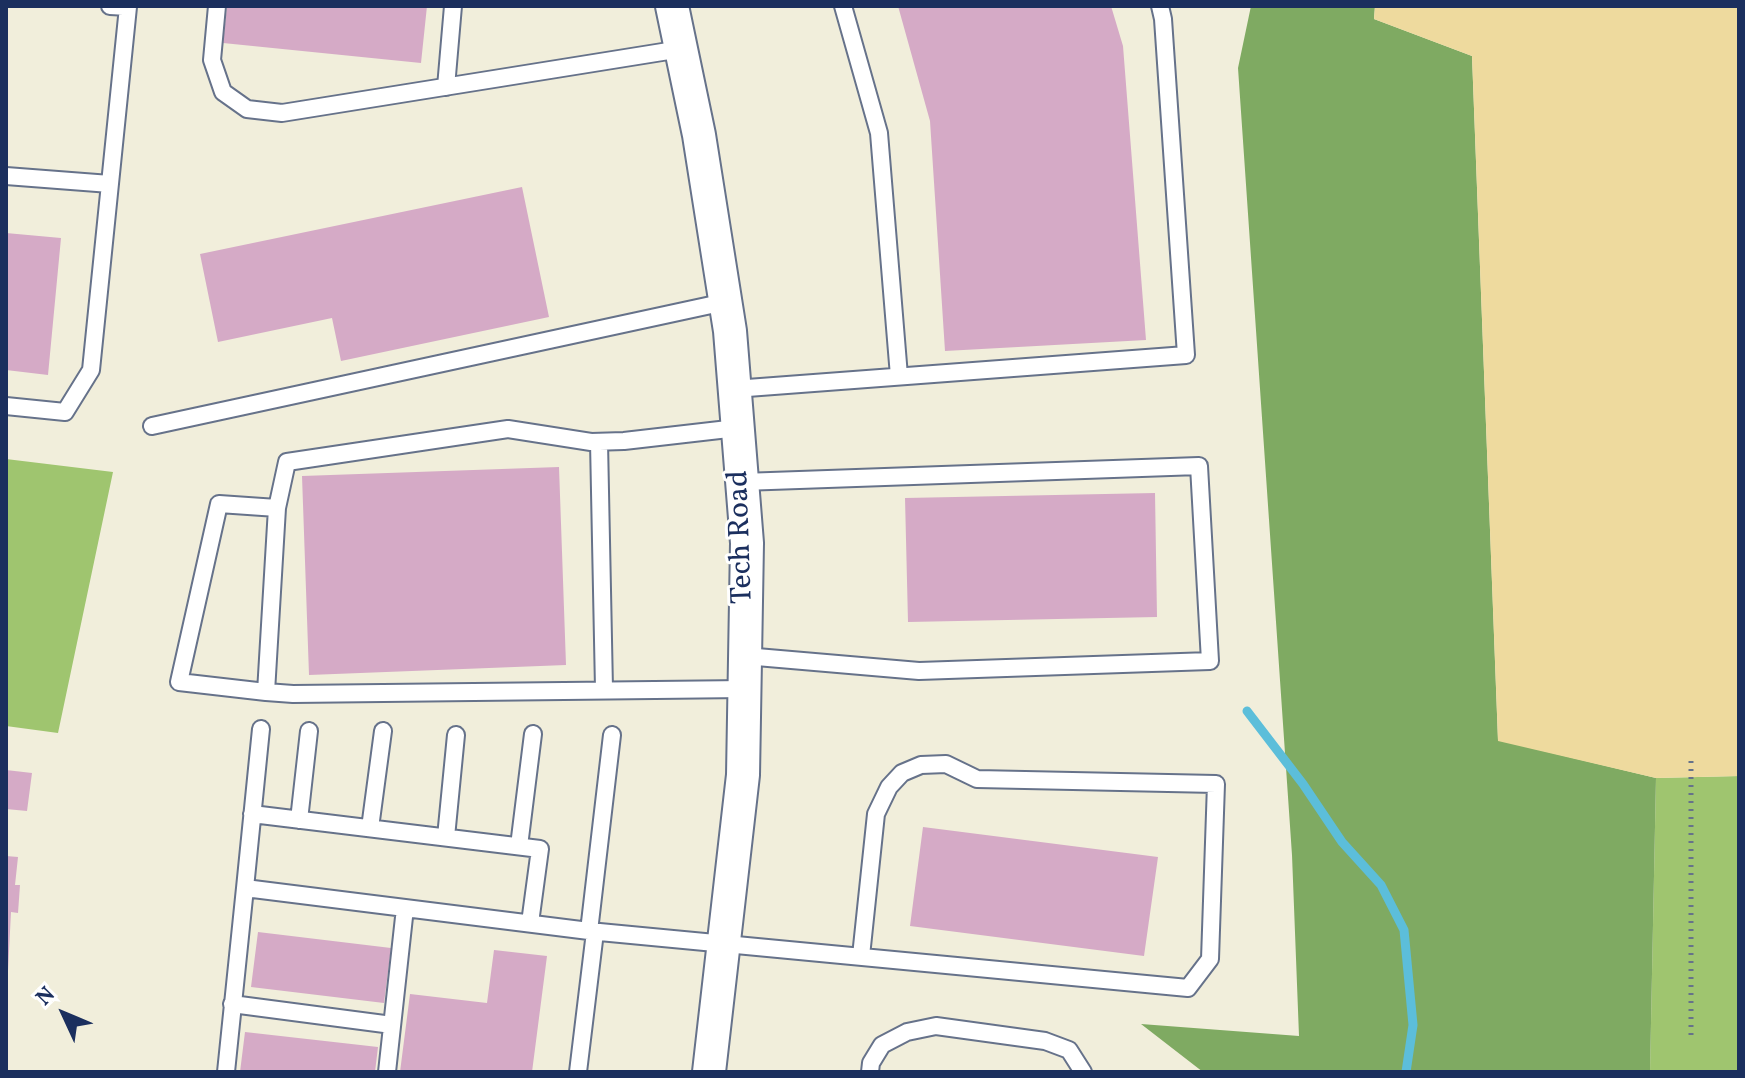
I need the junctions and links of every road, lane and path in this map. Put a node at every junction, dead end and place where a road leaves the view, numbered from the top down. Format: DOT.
graph roads {
  1 [pos="110,6"];
  2 [pos="217,6"];
  3 [pos="453,6"];
  4 [pos="672,6"];
  5 [pos="843,6"];
  6 [pos="1160,6"];
  7 [pos="681,49"];
  8 [pos="446,87"];
  9 [pos="6,176"];
  10 [pos="110,184"];
  11 [pos="725,302"];
  12 [pos="899,376"];
  13 [pos="734,389"];
  14 [pos="6,406"];
  15 [pos="152,426"];
  16 [pos="737,428"];
  17 [pos="599,442"];
  18 [pos="742,482"];
  19 [pos="277,508"];
  20 [pos="745,656"];
  21 [pos="604,689"];
  22 [pos="745,689"];
  23 [pos="266,692"];
  24 [pos="261,729"];
  25 [pos="309,731"];
  26 [pos="383,731"];
  27 [pos="533,734"];
  28 [pos="456,735"];
  29 [pos="612,735"];
  30 [pos="1691,761"];
  31 [pos="252,814"];
  32 [pos="299,820"];
  33 [pos="370,828"];
  34 [pos="446,837"];
  35 [pos="519,846"];
  36 [pos="245,888"];
  37 [pos="405,908"];
  38 [pos="530,923"];
  39 [pos="592,931"];
  40 [pos="724,943"];
  41 [pos="861,956"];
  42 [pos="232,1004"];
  43 [pos="392,1025"];
  44 [pos="1691,1039"];
  45 [pos="226,1072"];
  46 [pos="387,1072"];
  47 [pos="578,1072"];
  48 [pos="709,1072"];
  49 [pos="870,1072"];
  50 [pos="1083,1072"];
  1 -- 10 [label="lane"];
  2 -- 8 [label="lane"];
  3 -- 8 [label="lane"];
  4 -- 7 [label="street, Tech Road"];
  5 -- 12 [label="lane"];
  6 -- 12 [label="lane"];
  7 -- 8 [label="lane"];
  7 -- 11 [label="street, Tech Road"];
  9 -- 10 [label="lane"];
  10 -- 14 [label="lane"];
  11 -- 13 [label="street, Tech Road"];
  11 -- 15 [label="lane"];
  12 -- 13 [label="lane"];
  13 -- 16 [label="street, Tech Road"];
  16 -- 17 [label="lane"];
  16 -- 18 [label="street, Tech Road"];
  17 -- 19 [label="lane"];
  17 -- 21 [label="lane"];
  18 -- 20 [label="street, Tech Road"];
  18 -- 20 [label="lane"];
  19 -- 23 [label="lane"];
  19 -- 23 [label="lane"];
  20 -- 22 [label="street, Tech Road"];
  21 -- 22 [label="lane"];
  21 -- 23 [label="lane"];
  22 -- 40 [label="street, Tech Road"];
  24 -- 31 [label="lane"];
  25 -- 32 [label="lane"];
  26 -- 33 [label="lane"];
  27 -- 35 [label="lane"];
  28 -- 34 [label="lane"];
  29 -- 39 [label="lane"];
  30 -- 44 [label="path"];
  31 -- 32 [label="lane"];
  31 -- 36 [label="lane"];
  32 -- 33 [label="lane"];
  33 -- 34 [label="lane"];
  34 -- 35 [label="lane"];
  35 -- 38 [label="lane"];
  36 -- 37 [label="lane"];
  36 -- 42 [label="lane"];
  37 -- 38 [label="lane"];
  37 -- 43 [label="lane"];
  38 -- 39 [label="lane"];
  39 -- 40 [label="lane"];
  39 -- 47 [label="lane"];
  40 -- 41 [label="lane"];
  40 -- 48 [label="street, Tech Road"];
  41 -- 41 [label="lane"];
  42 -- 43 [label="lane"];
  42 -- 45 [label="lane"];
  43 -- 46 [label="lane"];
  49 -- 50 [label="lane"];
}
